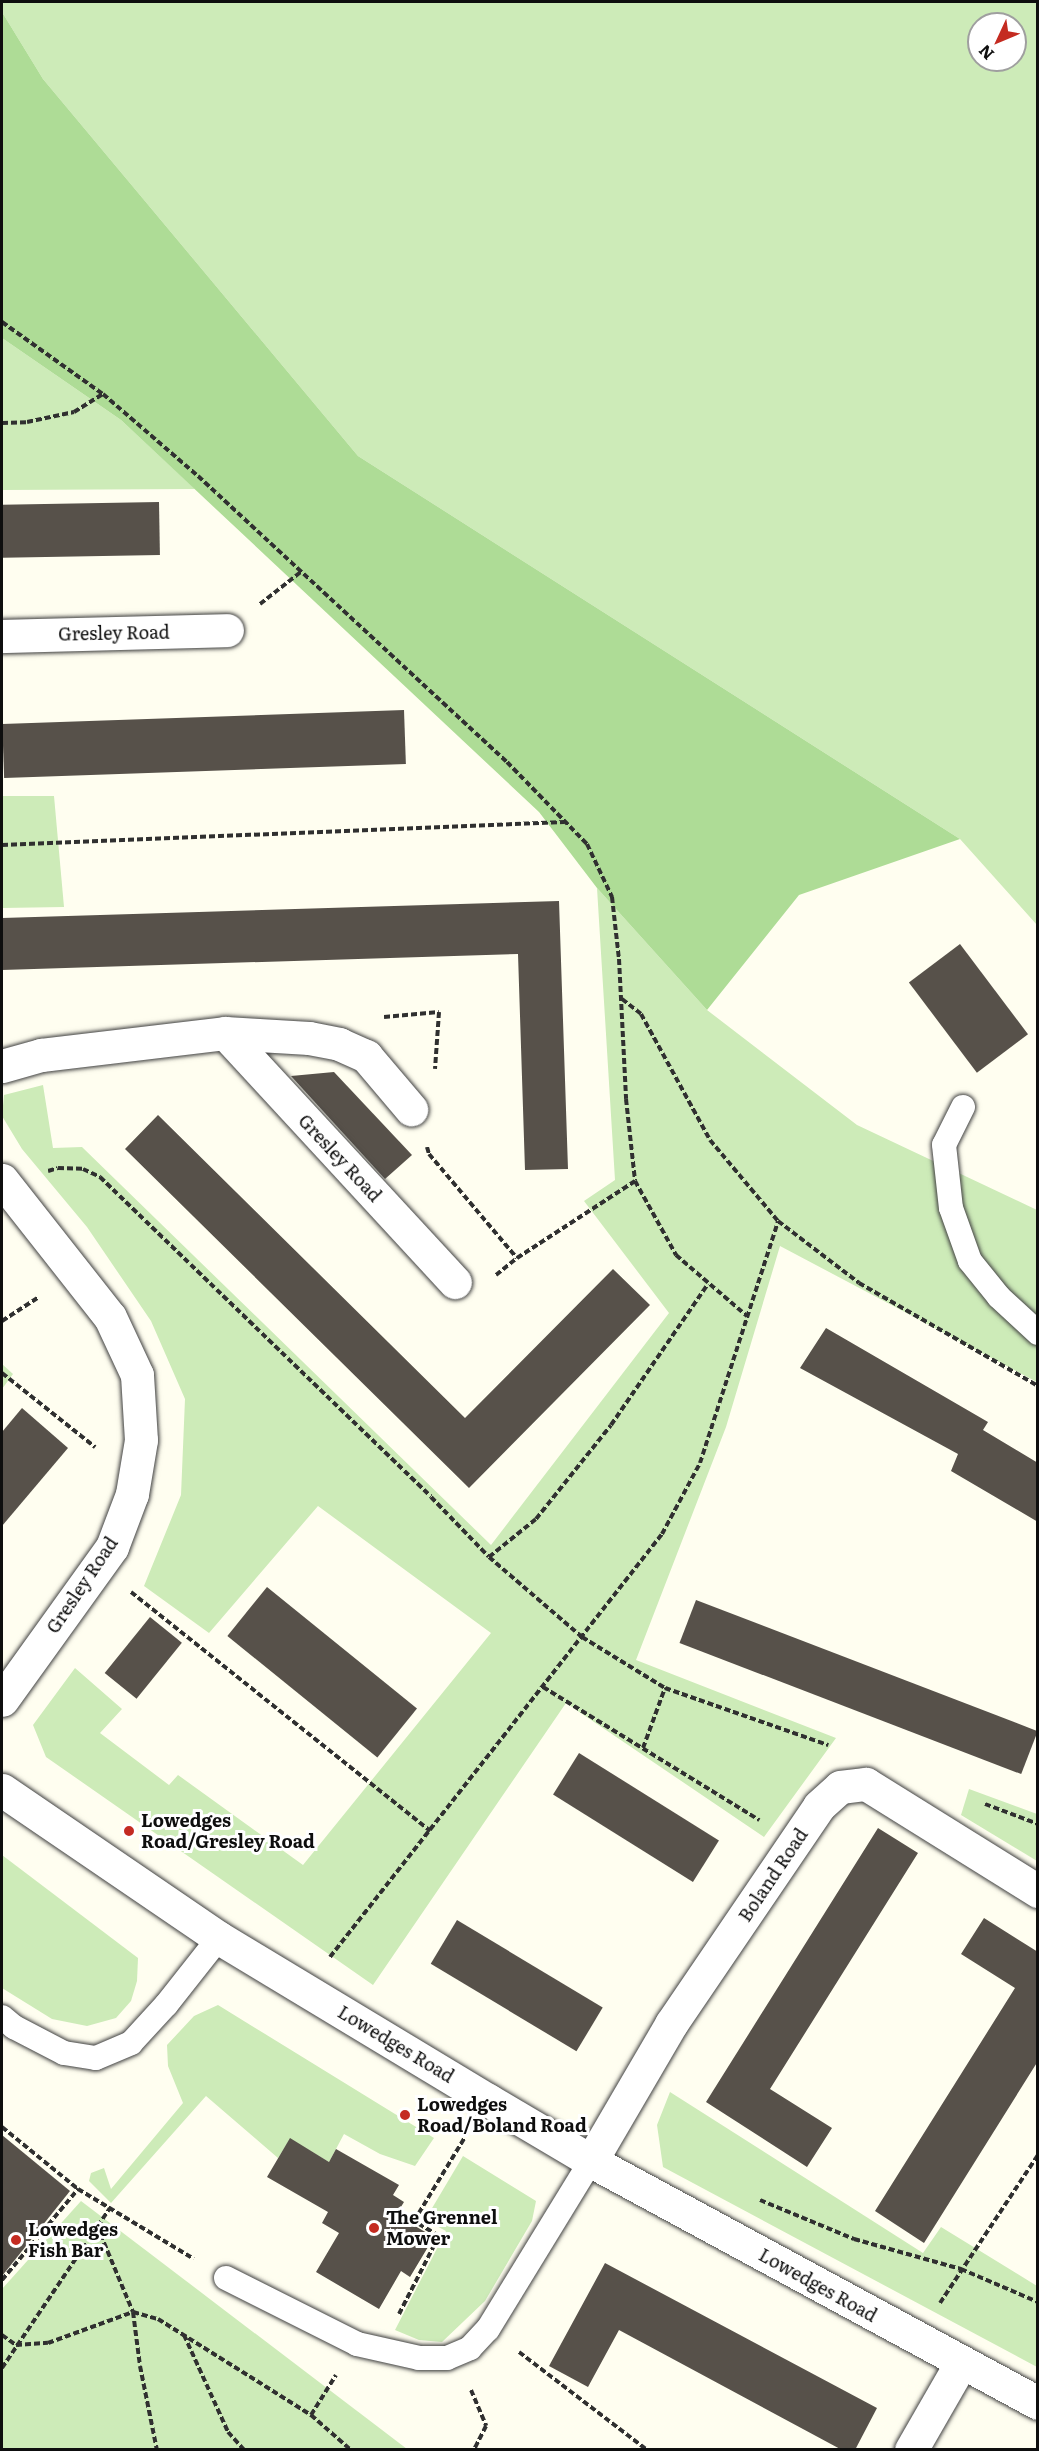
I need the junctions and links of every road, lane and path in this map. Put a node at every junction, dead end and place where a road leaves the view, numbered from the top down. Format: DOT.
graph roads {
  1 [pos="2,322"];
  2 [pos="103,394"];
  3 [pos="2,423"];
  4 [pos="302,571"];
  5 [pos="227,630"];
  6 [pos="2,636"];
  7 [pos="566,822"];
  8 [pos="2,845"];
  9 [pos="621,999"];
  10 [pos="225,1033"];
  11 [pos="2,1066"];
  12 [pos="963,1107"];
  13 [pos="411,1109"];
  14 [pos="635,1181"];
  15 [pos="5,1184"];
  16 [pos="778,1221"];
  17 [pos="517,1258"];
  18 [pos="455,1282"];
  19 [pos="708,1284"];
  20 [pos="747,1316"];
  21 [pos="1038,1333"];
  22 [pos="2,1373"];
  23 [pos="1038,1386"];
  24 [pos="134,1477"];
  25 [pos="489,1557"];
  26 [pos="98,1566"];
  27 [pos="582,1637"];
  28 [pos="543,1687"];
  29 [pos="665,1688"];
  30 [pos="2,1700"];
  31 [pos="643,1748"];
  32 [pos="866,1785"];
  33 [pos="2,1790"];
  34 [pos="430,1831"];
  35 [pos="794,1842"];
  36 [pos="1038,1891"];
  37 [pos="219,1938"];
  38 [pos="304,1989"];
  39 [pos="2,2017"];
  40 [pos="488,2100"];
  41 [pos="2,2127"];
  42 [pos="1038,2155"];
  43 [pos="591,2161"];
  44 [pos="78,2189"];
  45 [pos="755,2198"];
  46 [pos="110,2208"];
  47 [pos="97,2226"];
  48 [pos="961,2269"];
  49 [pos="226,2278"];
  50 [pos="2,2280"];
  51 [pos="1038,2302"];
  52 [pos="133,2312"];
  53 [pos="398,2316"];
  54 [pos="488,2329"];
  55 [pos="2,2335"];
  56 [pos="184,2335"];
  57 [pos="917,2339"];
  58 [pos="357,2344"];
  59 [pos="16,2345"];
  60 [pos="456,2354"];
  61 [pos="961,2363"];
  62 [pos="2,2368"];
  63 [pos="1038,2403"];
  64 [pos="310,2415"];
  65 [pos="157,2450"];
  66 [pos="244,2450"];
  67 [pos="351,2450"];
  68 [pos="474,2450"];
  69 [pos="647,2450"];
  70 [pos="911,2450"];
  1 -- 2 [label="path"];
  2 -- 3 [label="path"];
  2 -- 4 [label="path"];
  4 -- 5 [label="path"];
  4 -- 7 [label="path"];
  5 -- 6 [label="street, Gresley Road"];
  7 -- 8 [label="path"];
  7 -- 9 [label="path"];
  9 -- 14 [label="path"];
  9 -- 16 [label="path"];
  10 -- 11 [label="street"];
  10 -- 13 [label="street"];
  10 -- 18 [label="street, Gresley Road"];
  12 -- 21 [label="lane"];
  13 -- 17 [label="path"];
  14 -- 17 [label="path"];
  14 -- 19 [label="path"];
  15 -- 24 [label="street, Gresley Road"];
  15 -- 25 [label="path"];
  16 -- 20 [label="path"];
  16 -- 23 [label="path"];
  17 -- 18 [label="path"];
  19 -- 20 [label="path"];
  19 -- 25 [label="path"];
  20 -- 27 [label="path"];
  22 -- 24 [label="path"];
  24 -- 26 [label="street, Gresley Road"];
  25 -- 27 [label="path"];
  26 -- 30 [label="street, Gresley Road"];
  26 -- 34 [label="path"];
  27 -- 28 [label="path"];
  27 -- 29 [label="path"];
  28 -- 31 [label="path"];
  28 -- 34 [label="path"];
  29 -- 31 [label="path"];
  29 -- 32 [label="path"];
  31 -- 35 [label="path"];
  32 -- 35 [label="street, Boland Road"];
  32 -- 36 [label="street"];
  33 -- 37 [label="street, Lowedges Road"];
  34 -- 38 [label="path"];
  35 -- 43 [label="street, Boland Road"];
  37 -- 38 [label="street, Lowedges Road"];
  37 -- 39 [label="lane"];
  38 -- 40 [label="street, Lowedges Road"];
  40 -- 43 [label="street, Lowedges Road"];
  40 -- 53 [label="path"];
  41 -- 44 [label="path"];
  42 -- 48 [label="path"];
  43 -- 54 [label="lane"];
  43 -- 57 [label="street, Lowedges Road"];
  44 -- 46 [label="path"];
  44 -- 50 [label="path"];
  45 -- 48 [label="path"];
  46 -- 47 [label="path"];
  46 -- 49 [label="path"];
  47 -- 52 [label="path"];
  47 -- 59 [label="path"];
  48 -- 51 [label="path"];
  48 -- 57 [label="path"];
  49 -- 58 [label="lane"];
  52 -- 56 [label="path"];
  52 -- 59 [label="path"];
  52 -- 65 [label="path"];
  54 -- 60 [label="lane"];
  54 -- 69 [label="path"];
  55 -- 59 [label="path"];
  56 -- 64 [label="path"];
  56 -- 66 [label="path"];
  57 -- 61 [label="street, Lowedges Road"];
  58 -- 60 [label="lane"];
  58 -- 64 [label="path"];
  59 -- 62 [label="path"];
  60 -- 68 [label="path"];
  61 -- 63 [label="street, Lowedges Road"];
  61 -- 70 [label="street"];
  64 -- 67 [label="path"];
}
